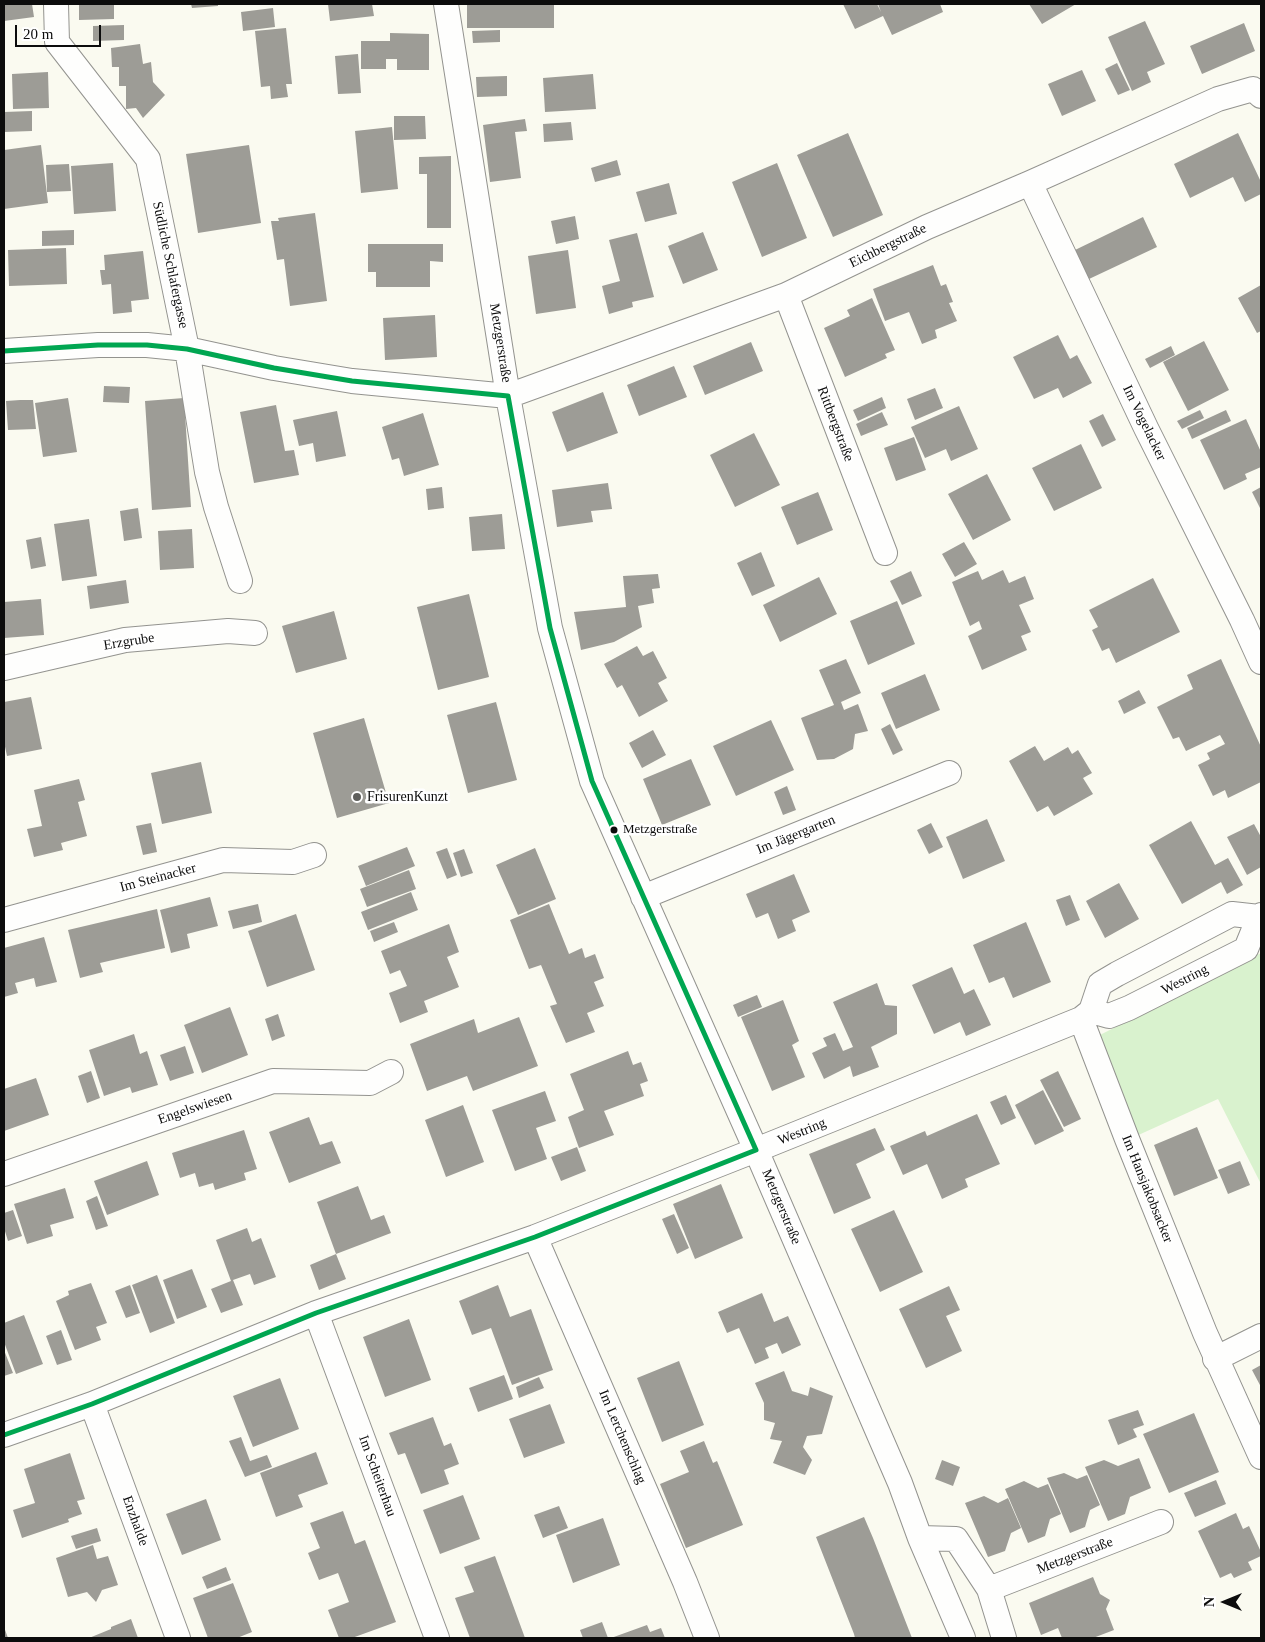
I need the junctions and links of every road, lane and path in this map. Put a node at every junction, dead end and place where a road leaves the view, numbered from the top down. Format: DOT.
graph roads {
  1 [pos="56,4"];
  2 [pos="446,4"];
  3 [pos="1261,96"];
  4 [pos="1030,183"];
  5 [pos="786,295"];
  6 [pos="4,349"];
  7 [pos="187,349"];
  8 [pos="508,396"];
  9 [pos="885,553"];
  10 [pos="240,582"];
  11 [pos="255,633"];
  12 [pos="1261,662"];
  13 [pos="4,668"];
  14 [pos="949,774"];
  15 [pos="314,855"];
  16 [pos="643,897"];
  17 [pos="1260,916"];
  18 [pos="4,920"];
  19 [pos="1086,1015"];
  20 [pos="391,1072"];
  21 [pos="756,1150"];
  22 [pos="4,1174"];
  23 [pos="535,1236"];
  24 [pos="316,1313"];
  25 [pos="1261,1336"];
  26 [pos="1216,1358"];
  27 [pos="92,1404"];
  28 [pos="4,1435"];
  29 [pos="1261,1457"];
  30 [pos="1160,1522"];
  31 [pos="920,1538"];
  32 [pos="988,1589"];
  33 [pos="178,1638"];
  34 [pos="438,1638"];
  35 [pos="706,1638"];
  36 [pos="963,1638"];
  37 [pos="1004,1638"];
  1 -- 7 [label="street, Südliche Schlafergasse"];
  2 -- 8 [label="street, Metzgerstraße"];
  3 -- 4 [label="street, Eichbergstraße"];
  4 -- 5 [label="street, Eichbergstraße"];
  4 -- 12 [label="street, Im Vogelacker"];
  5 -- 8 [label="street, Eichbergstraße"];
  5 -- 9 [label="street, Rittbergstraße"];
  6 -- 7 [label="street"];
  7 -- 8 [label="street"];
  7 -- 10 [label="street, Südliche Schlafergasse"];
  8 -- 16 [label="street, Metzgerstraße"];
  11 -- 13 [label="street, Erzgrube"];
  14 -- 16 [label="street, Im Jägergarten"];
  15 -- 18 [label="street, Im Steinacker"];
  16 -- 21 [label="street, Metzgerstraße"];
  17 -- 19 [label="street, Westring"];
  17 -- 19 [label="street, Westring"];
  19 -- 21 [label="street, Westring"];
  19 -- 26 [label="street, Im Hansjakobsacker"];
  20 -- 22 [label="street, Engelswiesen"];
  21 -- 23 [label="street, Westring"];
  21 -- 31 [label="street, Metzgerstraße"];
  23 -- 24 [label="street, Westring"];
  23 -- 35 [label="street, Im Lerchenschlag"];
  24 -- 27 [label="street, Westring"];
  24 -- 34 [label="street, Im Scheiterhau"];
  25 -- 26 [label="street"];
  26 -- 29 [label="street, Im Hansjakobsacker"];
  27 -- 28 [label="street, Westring"];
  27 -- 33 [label="street, Enzhalde"];
  30 -- 32 [label="street, Metzgerstraße"];
  31 -- 32 [label="street"];
  31 -- 36 [label="street, Metzgerstraße"];
  32 -- 37 [label="street"];
}
